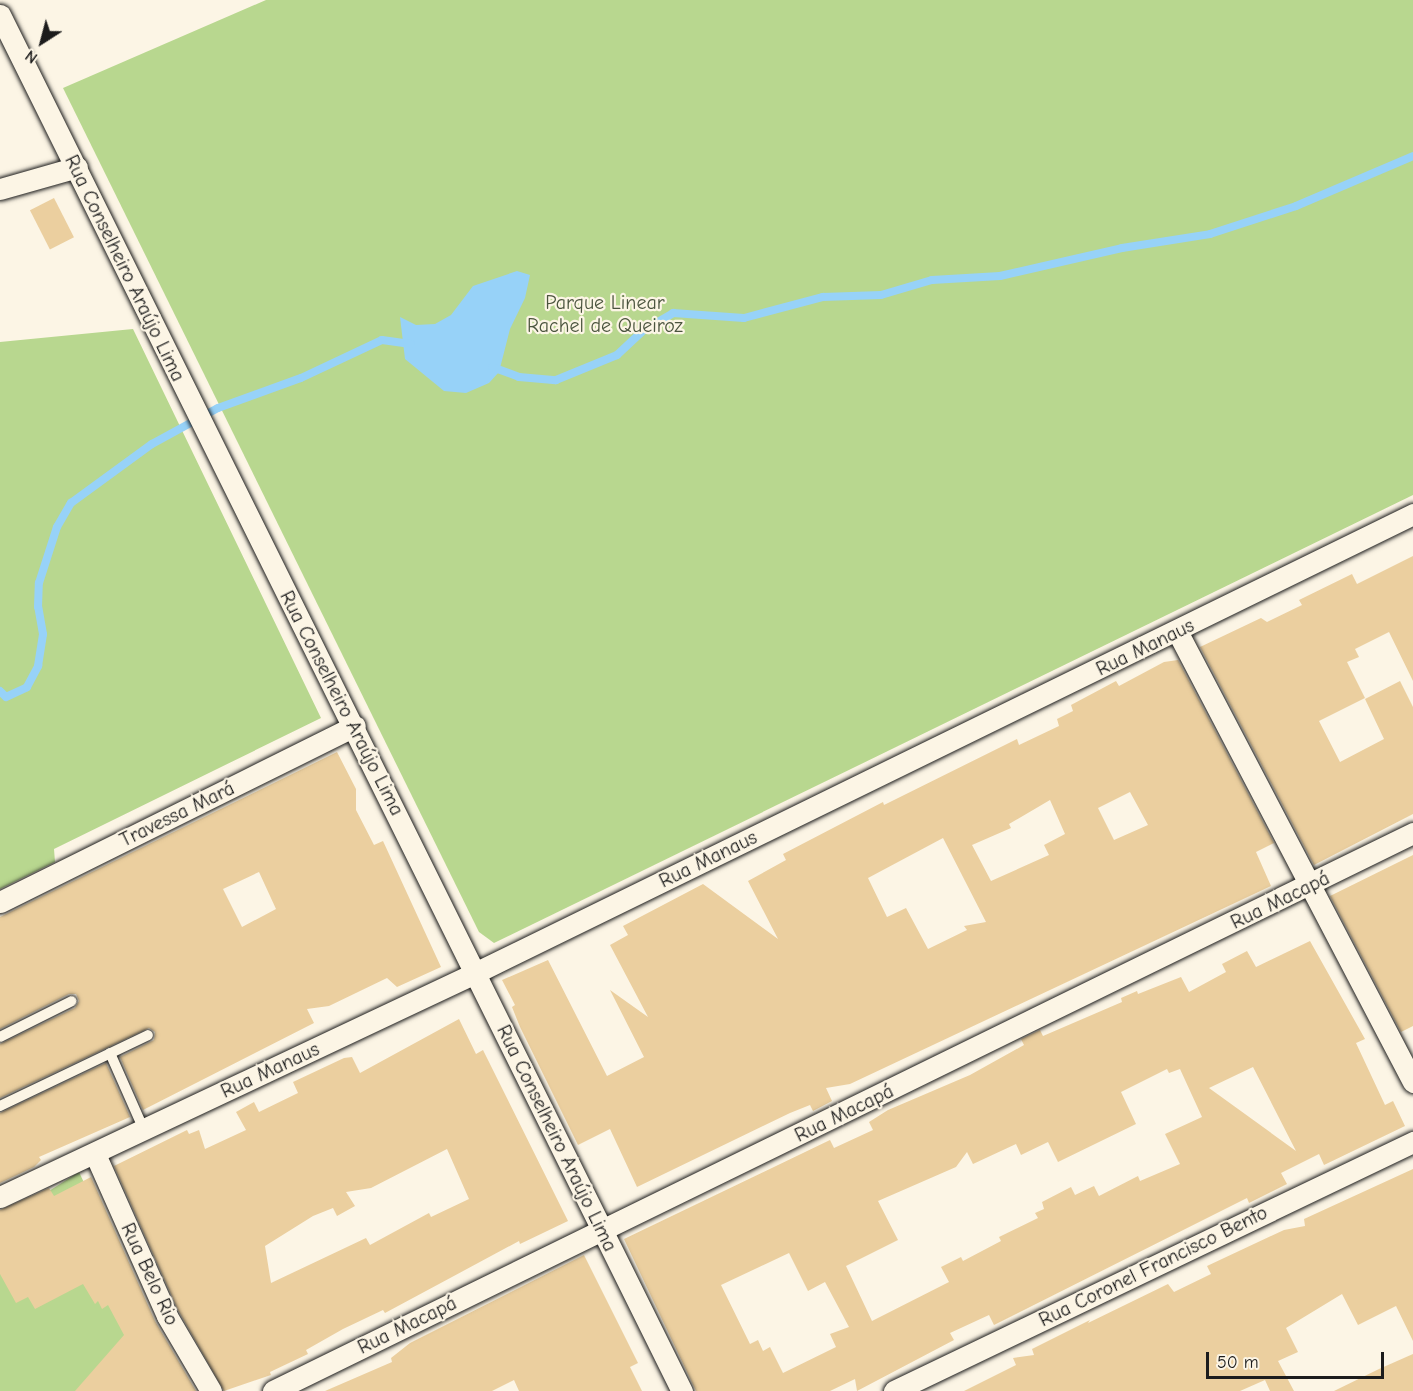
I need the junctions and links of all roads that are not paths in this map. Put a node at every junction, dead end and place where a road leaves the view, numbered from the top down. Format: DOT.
graph roads {
  1 [pos="0,15"];
  2 [pos="77,167"];
  3 [pos="0,189"];
  4 [pos="1413,514"];
  5 [pos="1177,631"];
  6 [pos="355,726"];
  7 [pos="1413,833"];
  8 [pos="1308,886"];
  9 [pos="0,902"];
  10 [pos="477,972"];
  11 [pos="72,1001"];
  12 [pos="148,1035"];
  13 [pos="0,1037"];
  14 [pos="110,1053"];
  15 [pos="1413,1082"];
  16 [pos="0,1106"];
  17 [pos="144,1130"];
  18 [pos="1413,1142"];
  19 [pos="95,1154"];
  20 [pos="0,1197"];
  21 [pos="601,1230"];
  22 [pos="211,1391"];
  23 [pos="273,1391"];
  24 [pos="682,1391"];
  25 [pos="894,1391"];
  1 -- 2 [label="street, Rua Conselheiro Araújo Lima"];
  2 -- 3 [label="street"];
  2 -- 6 [label="street, Rua Conselheiro Araújo Lima"];
  4 -- 5 [label="street, Rua Manaus"];
  5 -- 8 [label="street"];
  5 -- 10 [label="street, Rua Manaus"];
  6 -- 9 [label="street, Travessa Mará"];
  6 -- 10 [label="street, Rua Conselheiro Araújo Lima"];
  7 -- 8 [label="street, Rua Macapá"];
  8 -- 15 [label="street"];
  8 -- 21 [label="street, Rua Macapá"];
  10 -- 17 [label="street, Rua Manaus"];
  10 -- 21 [label="street, Rua Conselheiro Araújo Lima"];
  11 -- 13 [label="lane"];
  12 -- 14 [label="lane"];
  14 -- 16 [label="lane"];
  14 -- 17 [label="lane"];
  17 -- 19 [label="street, Rua Manaus"];
  18 -- 25 [label="street, Rua Coronel Francisco Bento"];
  19 -- 20 [label="street, Rua Manaus"];
  19 -- 22 [label="street, Rua Belo Rio"];
  21 -- 23 [label="street, Rua Macapá"];
  21 -- 24 [label="street, Rua Conselheiro Araújo Lima"];
}
